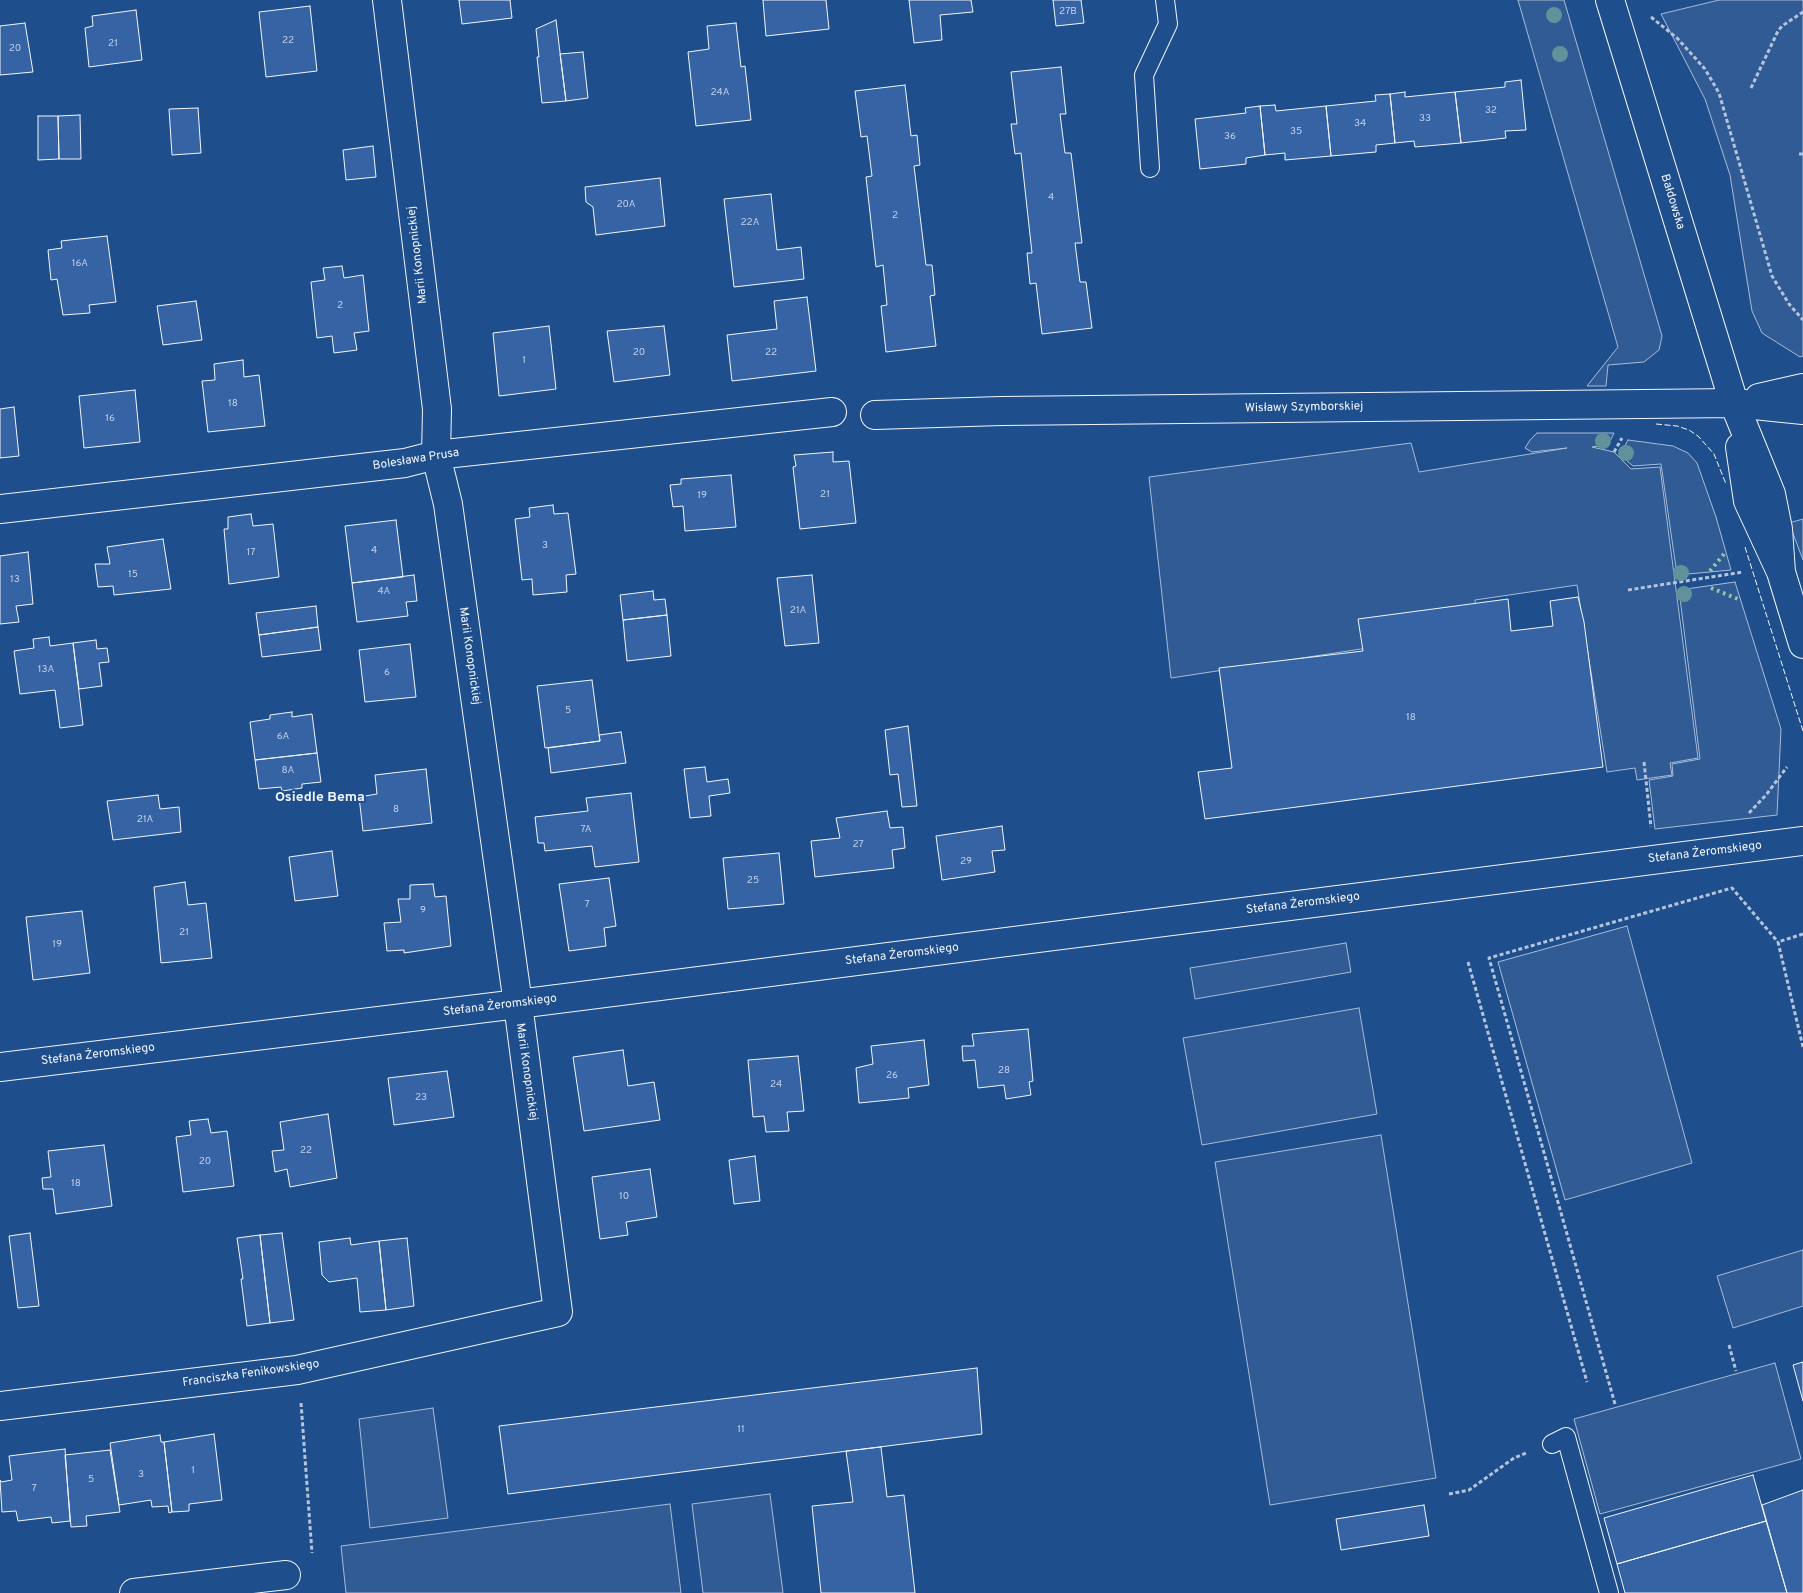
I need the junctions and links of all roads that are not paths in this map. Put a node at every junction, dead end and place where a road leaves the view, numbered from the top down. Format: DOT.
graph roads {
  1 [pos="387,0"];
  2 [pos="1165,0"];
  3 [pos="1610,0"];
  4 [pos="1150,168"];
  5 [pos="1803,388"];
  6 [pos="1734,403"];
  7 [pos="1803,410"];
  8 [pos="832,412"];
  9 [pos="875,415"];
  10 [pos="436,455"];
  11 [pos="0,509"];
  12 [pos="1803,644"];
  13 [pos="1803,841"];
  14 [pos="518,1004"];
  15 [pos="0,1067"];
  16 [pos="558,1312"];
  17 [pos="0,1406"];
  18 [pos="1552,1444"];
  19 [pos="286,1575"];
  20 [pos="134,1593"];
  21 [pos="1609,1593"];
  1 -- 10 [label="street, Marii Konopnickiej"];
  2 -- 4 [label="lane"];
  3 -- 6 [label="street, Bałdowska"];
  5 -- 6 [label="street"];
  6 -- 7 [label="street"];
  6 -- 9 [label="street, Wisławy Szymborskiej"];
  6 -- 12 [label="street, Bałdowska"];
  8 -- 10 [label="street, Bolesława Prusa"];
  10 -- 11 [label="street, Bolesława Prusa"];
  10 -- 14 [label="street, Marii Konopnickiej"];
  13 -- 14 [label="street, Stefana Żeromskiego"];
  14 -- 15 [label="street, Stefana Żeromskiego"];
  14 -- 16 [label="street, Marii Konopnickiej"];
  16 -- 17 [label="street, Franciszka Fenikowskiego"];
  18 -- 21 [label="lane"];
  19 -- 20 [label="street"];
}
